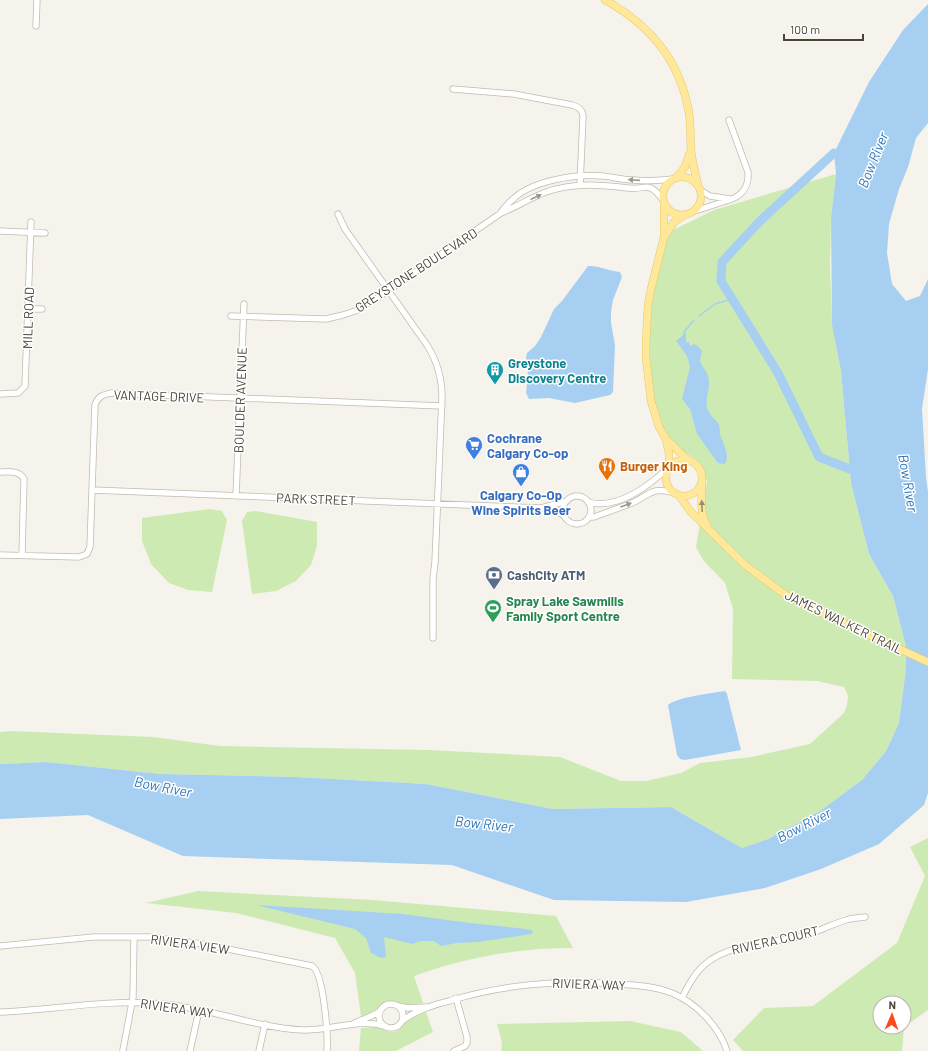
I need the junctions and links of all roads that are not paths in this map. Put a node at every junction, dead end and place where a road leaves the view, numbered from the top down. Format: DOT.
graph roads {
  1 [pos="37,0"];
  2 [pos="604,0"];
  3 [pos="36,26"];
  4 [pos="453,89"];
  5 [pos="729,120"];
  6 [pos="691,150"];
  7 [pos="581,176"];
  8 [pos="675,178"];
  9 [pos="580,185"];
  10 [pos="699,188"];
  11 [pos="732,199"];
  12 [pos="663,201"];
  13 [pos="692,212"];
  14 [pos="501,213"];
  15 [pos="338,214"];
  16 [pos="685,215"];
  17 [pos="31,222"];
  18 [pos="0,232"];
  19 [pos="31,233"];
  20 [pos="45,233"];
  21 [pos="664,237"];
  22 [pos="389,290"];
  23 [pos="244,304"];
  24 [pos="28,309"];
  25 [pos="42,309"];
  26 [pos="231,316"];
  27 [pos="243,316"];
  28 [pos="0,394"];
  29 [pos="240,398"];
  30 [pos="442,406"];
  31 [pos="666,439"];
  32 [pos="689,460"];
  33 [pos="668,467"];
  34 [pos="0,472"];
  35 [pos="702,480"];
  36 [pos="92,490"];
  37 [pos="676,494"];
  38 [pos="236,496"];
  39 [pos="567,501"];
  40 [pos="588,502"];
  41 [pos="438,504"];
  42 [pos="541,508"];
  43 [pos="565,517"];
  44 [pos="589,517"];
  45 [pos="710,530"];
  46 [pos="0,555"];
  47 [pos="22,556"];
  48 [pos="433,638"];
  49 [pos="928,662"];
  50 [pos="865,917"];
  51 [pos="134,937"];
  52 [pos="0,946"];
  53 [pos="456,998"];
  54 [pos="682,998"];
  55 [pos="132,1002"];
  56 [pos="396,1005"];
  57 [pos="426,1007"];
  58 [pos="199,1010"];
  59 [pos="380,1011"];
  60 [pos="0,1012"];
  61 [pos="402,1021"];
  62 [pos="265,1024"];
  63 [pos="352,1025"];
  64 [pos="387,1027"];
  65 [pos="328,1028"];
  66 [pos="123,1050"];
  67 [pos="190,1051"];
  68 [pos="259,1051"];
  69 [pos="328,1051"];
  70 [pos="454,1051"];
  71 [pos="727,1051"];
  1 -- 3 [label="street"];
  2 -- 6 [label="main road"];
  4 -- 7 [label="street"];
  5 -- 11 [label="street"];
  6 -- 8 [label="main road"];
  6 -- 10 [label="main road"];
  8 -- 7 [label="street, GREYSTONE BOULEVARD, one-way"];
  7 -- 9 [label="street"];
  7 -- 14 [label="street, GREYSTONE BOULEVARD"];
  8 -- 10 [label="main road"];
  8 -- 12 [label="main road"];
  9 -- 12 [label="street, GREYSTONE BOULEVARD"];
  14 -- 9 [label="street, GREYSTONE BOULEVARD, one-way"];
  10 -- 11 [label="street"];
  10 -- 13 [label="main road"];
  11 -- 13 [label="street"];
  12 -- 16 [label="main road"];
  12 -- 21 [label="main road"];
  13 -- 16 [label="main road"];
  14 -- 22 [label="street, GREYSTONE BOULEVARD"];
  15 -- 22 [label="street"];
  16 -- 21 [label="main road"];
  17 -- 19 [label="street, MILL ROAD"];
  18 -- 19 [label="street"];
  19 -- 20 [label="street"];
  19 -- 24 [label="street, MILL ROAD"];
  21 -- 31 [label="main road"];
  22 -- 27 [label="street, GREYSTONE BOULEVARD"];
  22 -- 30 [label="street"];
  23 -- 27 [label="street, BOULDER AVENUE"];
  24 -- 25 [label="street"];
  24 -- 28 [label="street, MILL ROAD"];
  26 -- 27 [label="street, GREYSTONE BOULEVARD"];
  27 -- 29 [label="street, BOULDER AVENUE"];
  29 -- 30 [label="street, VANTAGE DRIVE"];
  29 -- 36 [label="street, VANTAGE DRIVE"];
  29 -- 38 [label="street, BOULDER AVENUE"];
  30 -- 41 [label="street"];
  31 -- 32 [label="main road"];
  31 -- 33 [label="main road"];
  32 -- 33 [label="main road"];
  32 -- 35 [label="main road"];
  33 -- 37 [label="main road"];
  33 -- 40 [label="street"];
  34 -- 47 [label="street"];
  35 -- 37 [label="main road"];
  45 -- 35 [label="main road, JAMES WALKER TRAIL, one-way"];
  36 -- 38 [label="street, PARK STREET"];
  36 -- 47 [label="street, VANTAGE DRIVE"];
  44 -- 37 [label="street, one-way"];
  37 -- 45 [label="main road, JAMES WALKER TRAIL"];
  38 -- 41 [label="street, PARK STREET"];
  39 -- 40 [label="street"];
  39 -- 42 [label="street, PARK STREET"];
  39 -- 43 [label="street"];
  40 -- 44 [label="street"];
  41 -- 42 [label="street, PARK STREET"];
  41 -- 48 [label="street"];
  42 -- 43 [label="street, PARK STREET"];
  43 -- 44 [label="street"];
  45 -- 49 [label="main road, JAMES WALKER TRAIL"];
  46 -- 47 [label="street, VANTAGE DRIVE"];
  50 -- 54 [label="street, RIVIERA COURT"];
  51 -- 52 [label="street, RIVIERA VIEW"];
  51 -- 55 [label="street"];
  51 -- 65 [label="street, RIVIERA VIEW"];
  53 -- 54 [label="street, RIVIERA WAY"];
  53 -- 57 [label="street, RIVIERA WAY"];
  53 -- 70 [label="street"];
  54 -- 71 [label="street, RIVIERA WAY"];
  55 -- 58 [label="street, RIVIERA WAY"];
  55 -- 60 [label="street, RIVIERA WAY"];
  55 -- 66 [label="street"];
  56 -- 57 [label="street, RIVIERA WAY"];
  56 -- 59 [label="street, RIVIERA WAY"];
  56 -- 61 [label="street"];
  57 -- 61 [label="street, RIVIERA WAY"];
  58 -- 62 [label="street, RIVIERA WAY"];
  58 -- 67 [label="street"];
  59 -- 63 [label="street, RIVIERA WAY"];
  59 -- 64 [label="street"];
  61 -- 64 [label="street, RIVIERA WAY"];
  62 -- 65 [label="street, RIVIERA WAY"];
  62 -- 68 [label="street"];
  63 -- 64 [label="street, RIVIERA WAY"];
  63 -- 65 [label="street, RIVIERA WAY"];
  65 -- 69 [label="street"];
}
